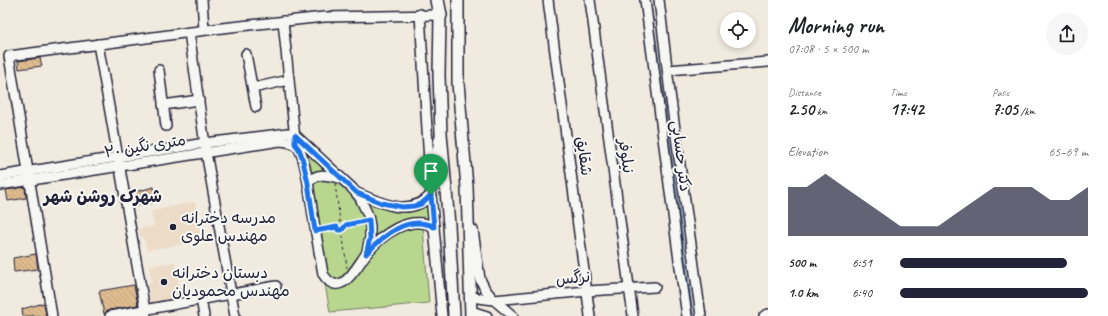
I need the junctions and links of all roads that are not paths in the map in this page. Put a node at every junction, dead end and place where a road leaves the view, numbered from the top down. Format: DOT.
graph roads {
  1 [pos="202,0"];
  2 [pos="437,0"];
  3 [pos="458,0"];
  4 [pos="548,0"];
  5 [pos="590,0"];
  6 [pos="645,0"];
  7 [pos="659,0"];
  8 [pos="420,14"];
  9 [pos="440,15"];
  10 [pos="282,21"];
  11 [pos="204,30"];
  12 [pos="189,32"];
  13 [pos="98,44"];
  14 [pos="246,54"];
  15 [pos="768,62"];
  16 [pos="159,70"];
  17 [pos="668,70"];
  18 [pos="289,80"];
  19 [pos="439,86"];
  20 [pos="253,88"];
  21 [pos="459,88"];
  22 [pos="199,100"];
  23 [pos="163,105"];
  24 [pos="256,106"];
  25 [pos="441,122"];
  26 [pos="166,126"];
  27 [pos="295,140"];
  28 [pos="206,147"];
  29 [pos="118,161"];
  30 [pos="29,175"];
  31 [pos="0,176"];
  32 [pos="338,178"];
  33 [pos="308,183"];
  34 [pos="0,185"];
  35 [pos="357,193"];
  36 [pos="431,195"];
  37 [pos="468,222"];
  38 [pos="434,227"];
  39 [pos="366,254"];
  40 [pos="276,286"];
  41 [pos="655,287"];
  42 [pos="630,288"];
  43 [pos="587,291"];
  44 [pos="232,294"];
  45 [pos="470,296"];
  46 [pos="201,299"];
  47 [pos="494,300"];
  48 [pos="453,303"];
  49 [pos="145,313"];
  50 [pos="471,314"];
  51 [pos="768,314"];
  52 [pos="52,316"];
  53 [pos="110,316"];
  54 [pos="204,316"];
  55 [pos="235,316"];
  56 [pos="442,316"];
  57 [pos="454,316"];
  58 [pos="487,316"];
  59 [pos="513,316"];
  60 [pos="590,316"];
  61 [pos="633,316"];
  62 [pos="688,316"];
  63 [pos="701,316"];
  64 [pos="764,316"];
  1 -- 11 [label="street"];
  2 -- 9 [label="highway"];
  3 -- 21 [label="main road"];
  4 -- 43 [label="street, شقایق"];
  5 -- 42 [label="street, نیلوفر"];
  6 -- 62 [label="street, دکتر حسابی"];
  7 -- 17 [label="street, دکتر حسابی"];
  8 -- 9 [label="street"];
  8 -- 10 [label="street"];
  8 -- 36 [label="street"];
  9 -- 19 [label="main road"];
  10 -- 11 [label="street"];
  10 -- 18 [label="street"];
  11 -- 12 [label="street"];
  12 -- 13 [label="street"];
  12 -- 22 [label="street"];
  13 -- 29 [label="street"];
  13 -- 30 [label="street"];
  14 -- 20 [label="street"];
  15 -- 17 [label="street"];
  16 -- 23 [label="street"];
  17 -- 63 [label="street, دکتر حسابی"];
  18 -- 20 [label="street"];
  18 -- 27 [label="street"];
  19 -- 21 [label="main road"];
  19 -- 25 [label="main road"];
  20 -- 24 [label="street"];
  21 -- 37 [label="main road"];
  22 -- 23 [label="street"];
  22 -- 28 [label="street"];
  23 -- 26 [label="street"];
  25 -- 36 [label="street"];
  25 -- 48 [label="main road"];
  27 -- 28 [label="street, ۲۰ متری نگین"];
  27 -- 32 [label="street"];
  27 -- 33 [label="street"];
  28 -- 29 [label="street, ۲۰ متری نگین"];
  28 -- 44 [label="street"];
  29 -- 30 [label="street, ۲۰ متری نگین"];
  29 -- 49 [label="street"];
  30 -- 31 [label="street, ۲۰ متری نگین"];
  30 -- 34 [label="street, ۲۰ متری نگین"];
  30 -- 52 [label="street"];
  32 -- 33 [label="street"];
  32 -- 35 [label="street"];
  33 -- 39 [label="street"];
  35 -- 36 [label="street"];
  35 -- 39 [label="street"];
  36 -- 38 [label="street"];
  37 -- 45 [label="main road"];
  37 -- 47 [label="street"];
  38 -- 39 [label="street"];
  38 -- 56 [label="street"];
  40 -- 44 [label="street"];
  41 -- 42 [label="street, نرگس"];
  42 -- 43 [label="street, نرگس"];
  42 -- 61 [label="street, نیلوفر"];
  43 -- 47 [label="street, نرگس"];
  43 -- 60 [label="street, شقایق"];
  44 -- 46 [label="street"];
  44 -- 55 [label="street"];
  45 -- 47 [label="street, نرگس"];
  45 -- 48 [label="main road"];
  45 -- 50 [label="main road"];
  46 -- 49 [label="street"];
  46 -- 54 [label="street"];
  47 -- 59 [label="street"];
  48 -- 50 [label="main road"];
  48 -- 57 [label="main road"];
  49 -- 53 [label="street"];
  50 -- 58 [label="street"];
  51 -- 64 [label="street"];
}
